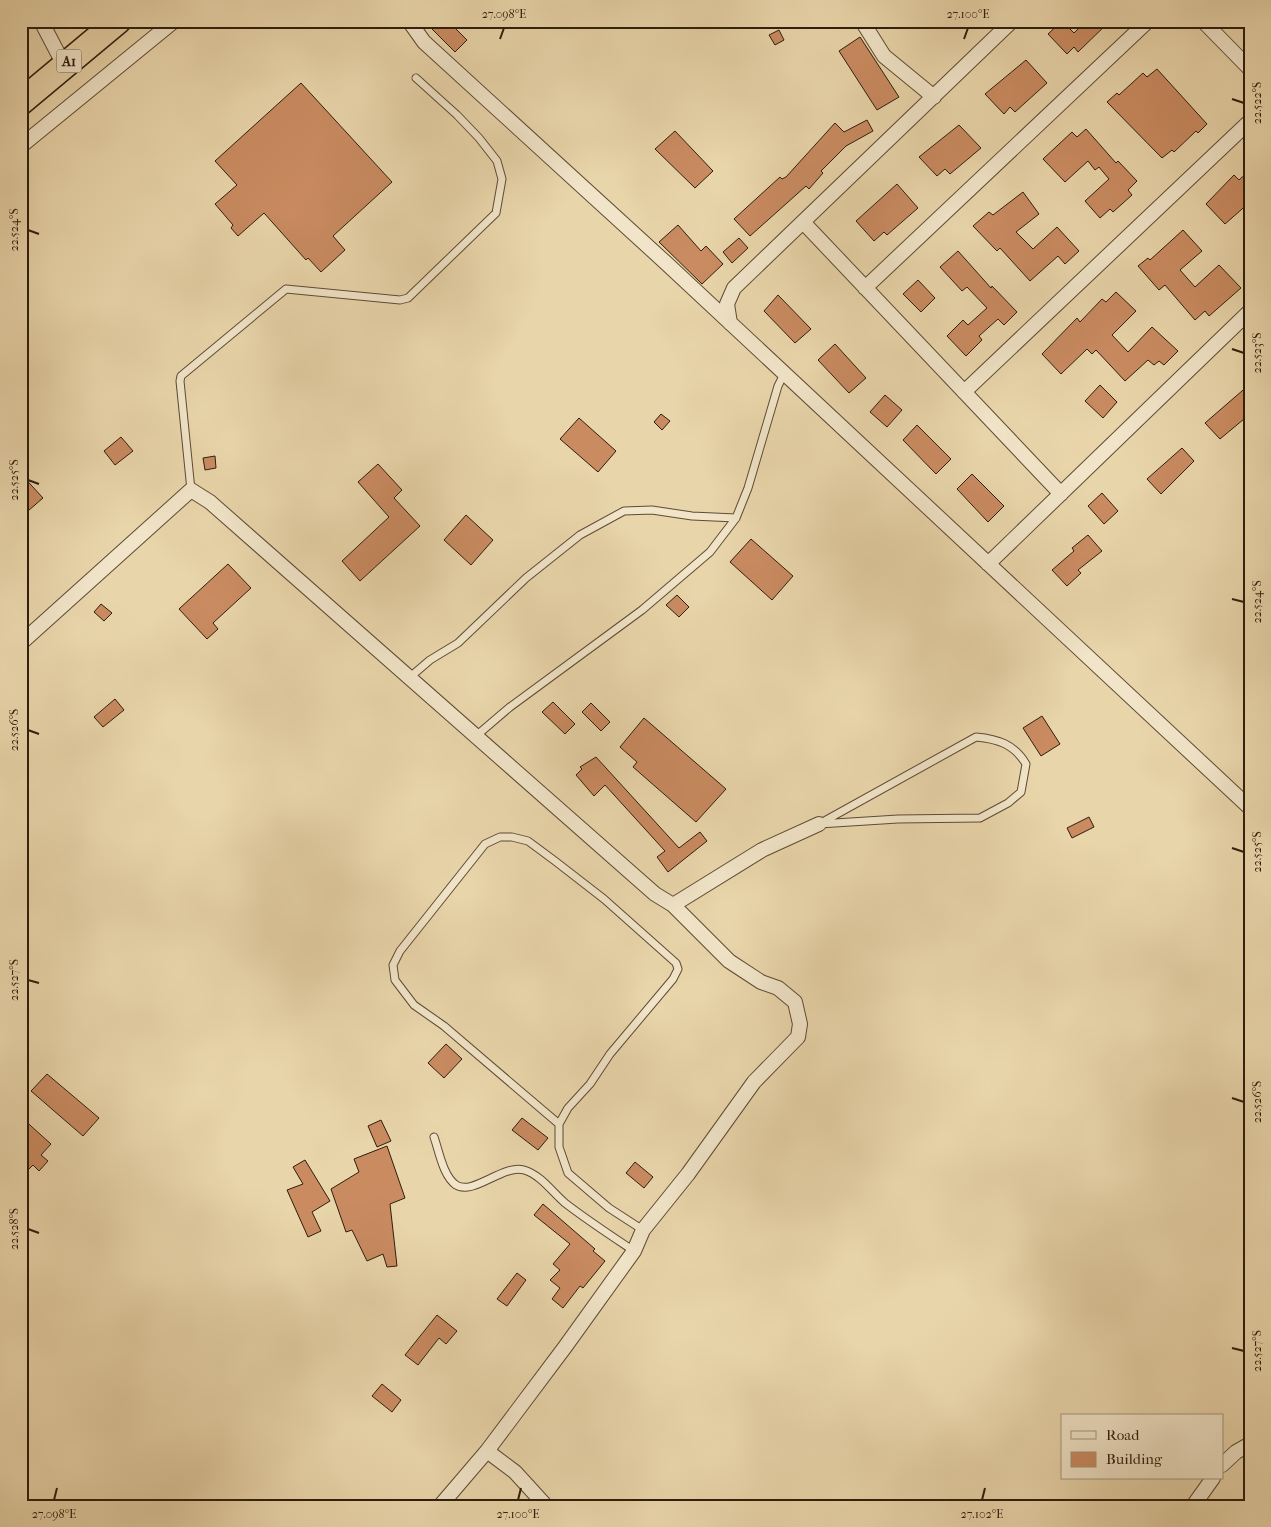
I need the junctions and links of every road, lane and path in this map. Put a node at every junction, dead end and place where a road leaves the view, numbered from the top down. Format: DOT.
graph roads {
  1 [pos="41,21"];
  2 [pos="118,21"];
  3 [pos="174,21"];
  4 [pos="409,21"];
  5 [pos="862,21"];
  6 [pos="1012,21"];
  7 [pos="1148,21"];
  8 [pos="1204,21"];
  9 [pos="64,65"];
  10 [pos="1250,69"];
  11 [pos="416,78"];
  12 [pos="934,96"];
  13 [pos="21,102"];
  14 [pos="1250,121"];
  15 [pos="21,146"];
  16 [pos="803,222"];
  17 [pos="865,288"];
  18 [pos="1250,311"];
  19 [pos="730,323"];
  20 [pos="784,374"];
  21 [pos="964,392"];
  22 [pos="191,490"];
  23 [pos="1061,494"];
  24 [pos="736,518"];
  25 [pos="988,564"];
  26 [pos="21,643"];
  27 [pos="409,678"];
  28 [pos="476,736"];
  29 [pos="1250,808"];
  30 [pos="819,824"];
  31 [pos="673,905"];
  32 [pos="560,1124"];
  33 [pos="434,1137"];
  34 [pos="643,1230"];
  35 [pos="634,1251"];
  36 [pos="1250,1444"];
  37 [pos="487,1451"];
  38 [pos="1224,1463"];
  39 [pos="1212,1480"];
  40 [pos="440,1506"];
  41 [pos="546,1506"];
  42 [pos="1193,1506"];
  1 -- 9 [label="street"];
  2 -- 9 [label="highway, A1"];
  3 -- 15 [label="street"];
  4 -- 19 [label="street"];
  5 -- 12 [label="street"];
  6 -- 12 [label="street"];
  7 -- 17 [label="street"];
  8 -- 10 [label="street"];
  9 -- 13 [label="highway, A1"];
  11 -- 22 [label="lane"];
  12 -- 16 [label="street"];
  14 -- 21 [label="street"];
  16 -- 17 [label="street"];
  16 -- 19 [label="street"];
  17 -- 21 [label="street"];
  18 -- 23 [label="street"];
  19 -- 20 [label="street"];
  20 -- 24 [label="lane"];
  20 -- 25 [label="street"];
  21 -- 23 [label="street"];
  22 -- 26 [label="street"];
  22 -- 27 [label="street"];
  23 -- 25 [label="street"];
  24 -- 27 [label="lane"];
  24 -- 28 [label="lane"];
  25 -- 29 [label="street"];
  27 -- 28 [label="street"];
  28 -- 31 [label="street"];
  30 -- 30 [label="lane"];
  30 -- 31 [label="street"];
  31 -- 34 [label="street"];
  32 -- 32 [label="lane"];
  32 -- 34 [label="lane"];
  33 -- 35 [label="lane"];
  34 -- 35 [label="street"];
  35 -- 37 [label="street"];
  36 -- 38 [label="street"];
  37 -- 40 [label="street"];
  37 -- 41 [label="street"];
  39 -- 42 [label="street"];
}
